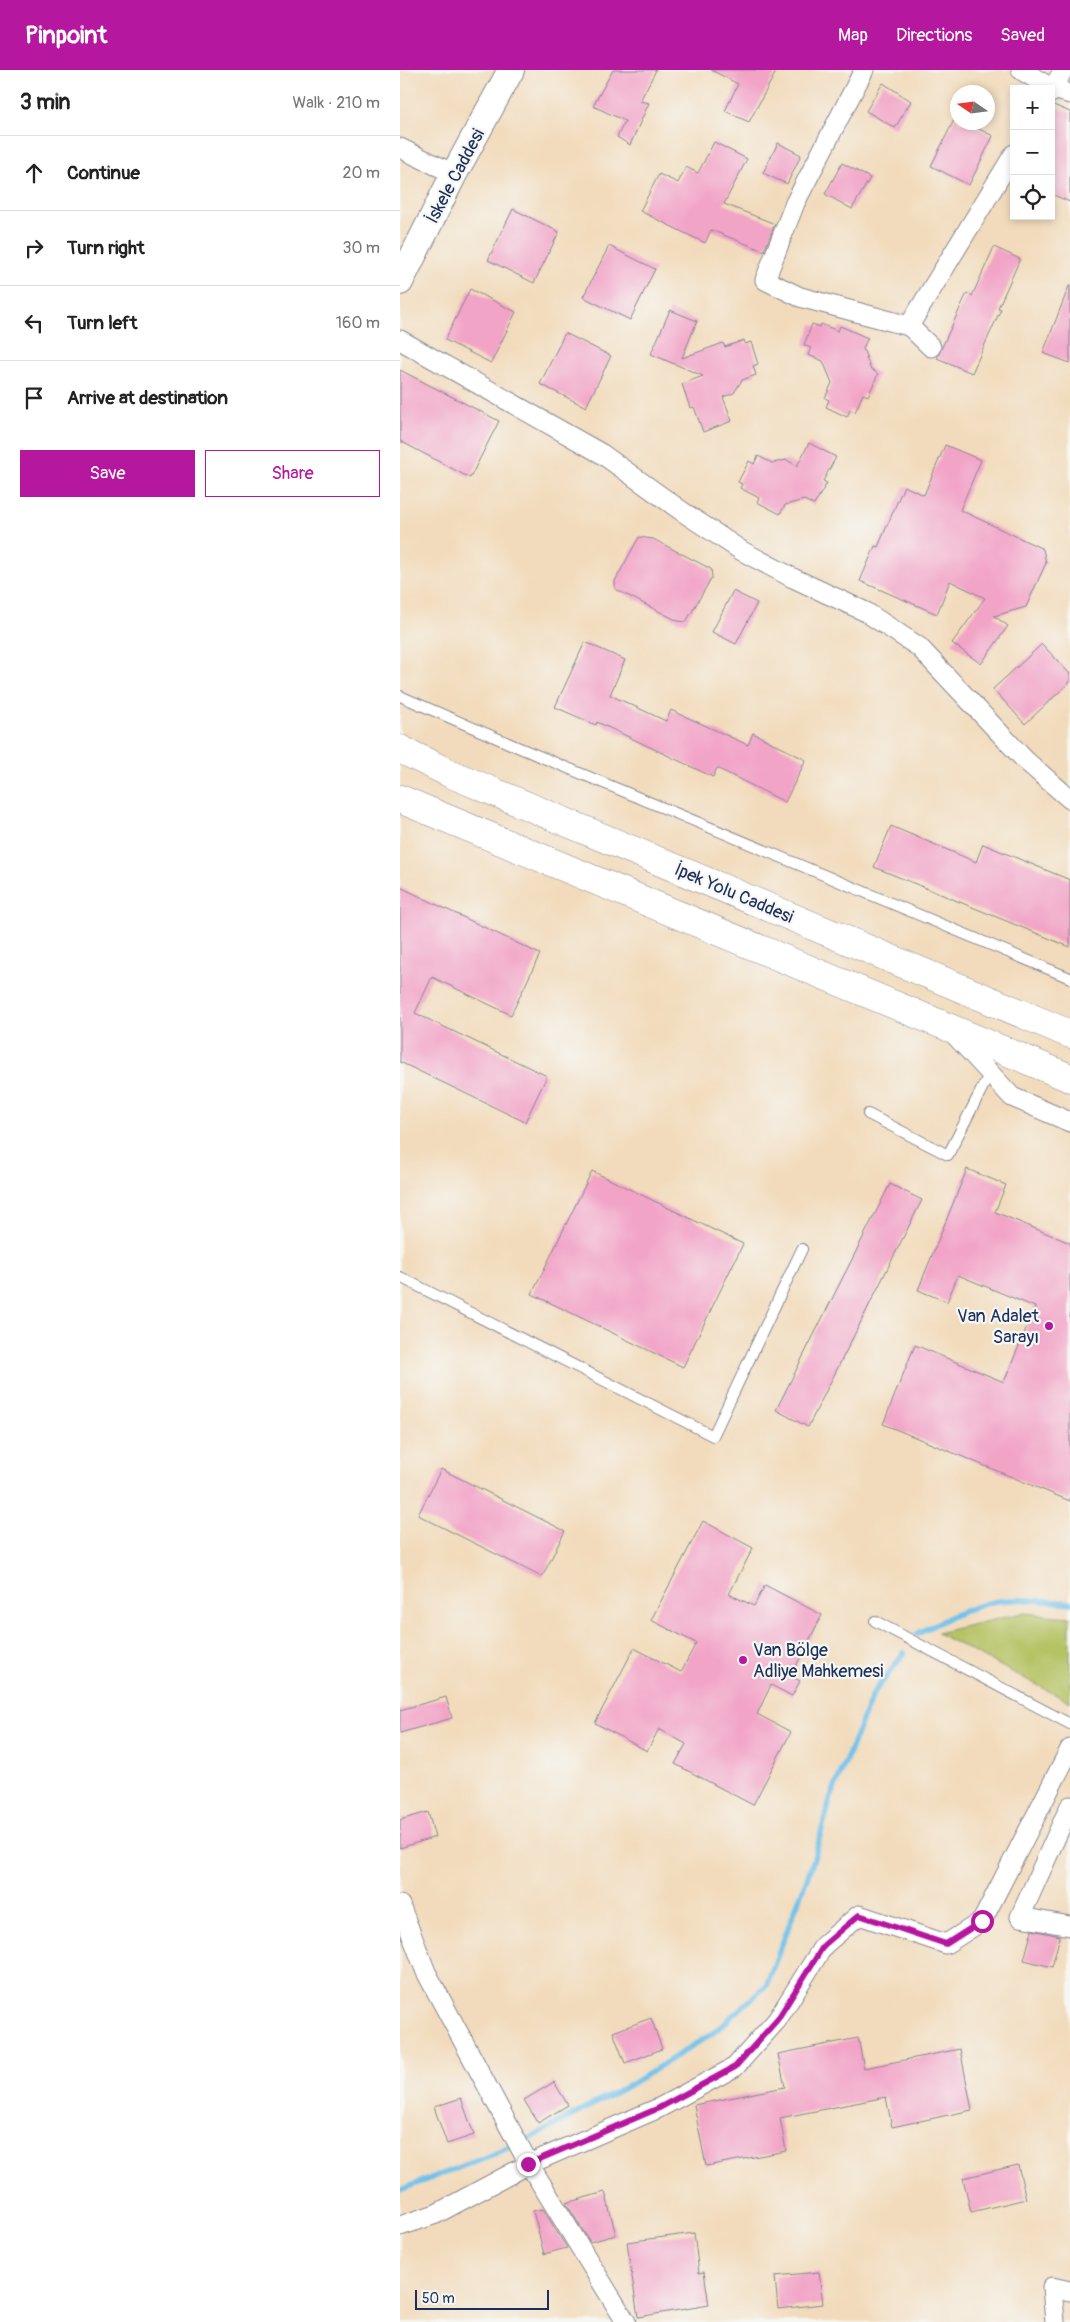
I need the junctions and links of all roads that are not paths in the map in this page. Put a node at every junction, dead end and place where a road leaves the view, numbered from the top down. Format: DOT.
graph roads {
  1 [pos="512,70"];
  2 [pos="864,70"];
  3 [pos="1021,70"];
  4 [pos="1063,70"];
  5 [pos="1058,92"];
  6 [pos="400,148"];
  7 [pos="1010,161"];
  8 [pos="454,174"];
  9 [pos="400,282"];
  10 [pos="909,326"];
  11 [pos="400,340"];
  12 [pos="931,347"];
  13 [pos="400,696"];
  14 [pos="400,749"];
  15 [pos="400,799"];
  16 [pos="1070,799"];
  17 [pos="1070,978"];
  18 [pos="948,1028"];
  19 [pos="1070,1034"];
  20 [pos="990,1073"];
  21 [pos="1070,1078"];
  22 [pos="868,1114"];
  23 [pos="1070,1122"];
  24 [pos="802,1249"];
  25 [pos="400,1277"];
  26 [pos="875,1621"];
  27 [pos="1070,1724"];
  28 [pos="1070,1749"];
  29 [pos="1070,1806"];
  30 [pos="400,1905"];
  31 [pos="1070,1926"];
  32 [pos="528,2164"];
  33 [pos="400,2226"];
  34 [pos="1070,2291"];
  35 [pos="626,2322"];
  36 [pos="1055,2322"];
  1 -- 8 [label="main road, İskele Caddesi"];
  2 -- 10 [label="street"];
  3 -- 5 [label="street"];
  4 -- 5 [label="street"];
  6 -- 8 [label="street"];
  7 -- 10 [label="street"];
  8 -- 9 [label="main road, İskele Caddesi"];
  10 -- 12 [label="street"];
  11 -- 16 [label="street"];
  13 -- 17 [label="lane"];
  14 -- 19 [label="highway, İpek Yolu Caddesi"];
  15 -- 18 [label="highway"];
  18 -- 20 [label="street"];
  18 -- 21 [label="highway"];
  20 -- 22 [label="lane"];
  20 -- 23 [label="street"];
  24 -- 25 [label="lane"];
  26 -- 27 [label="lane"];
  28 -- 32 [label="street"];
  29 -- 31 [label="street"];
  30 -- 32 [label="street"];
  32 -- 33 [label="street"];
  32 -- 35 [label="street"];
  34 -- 36 [label="street"];
}
